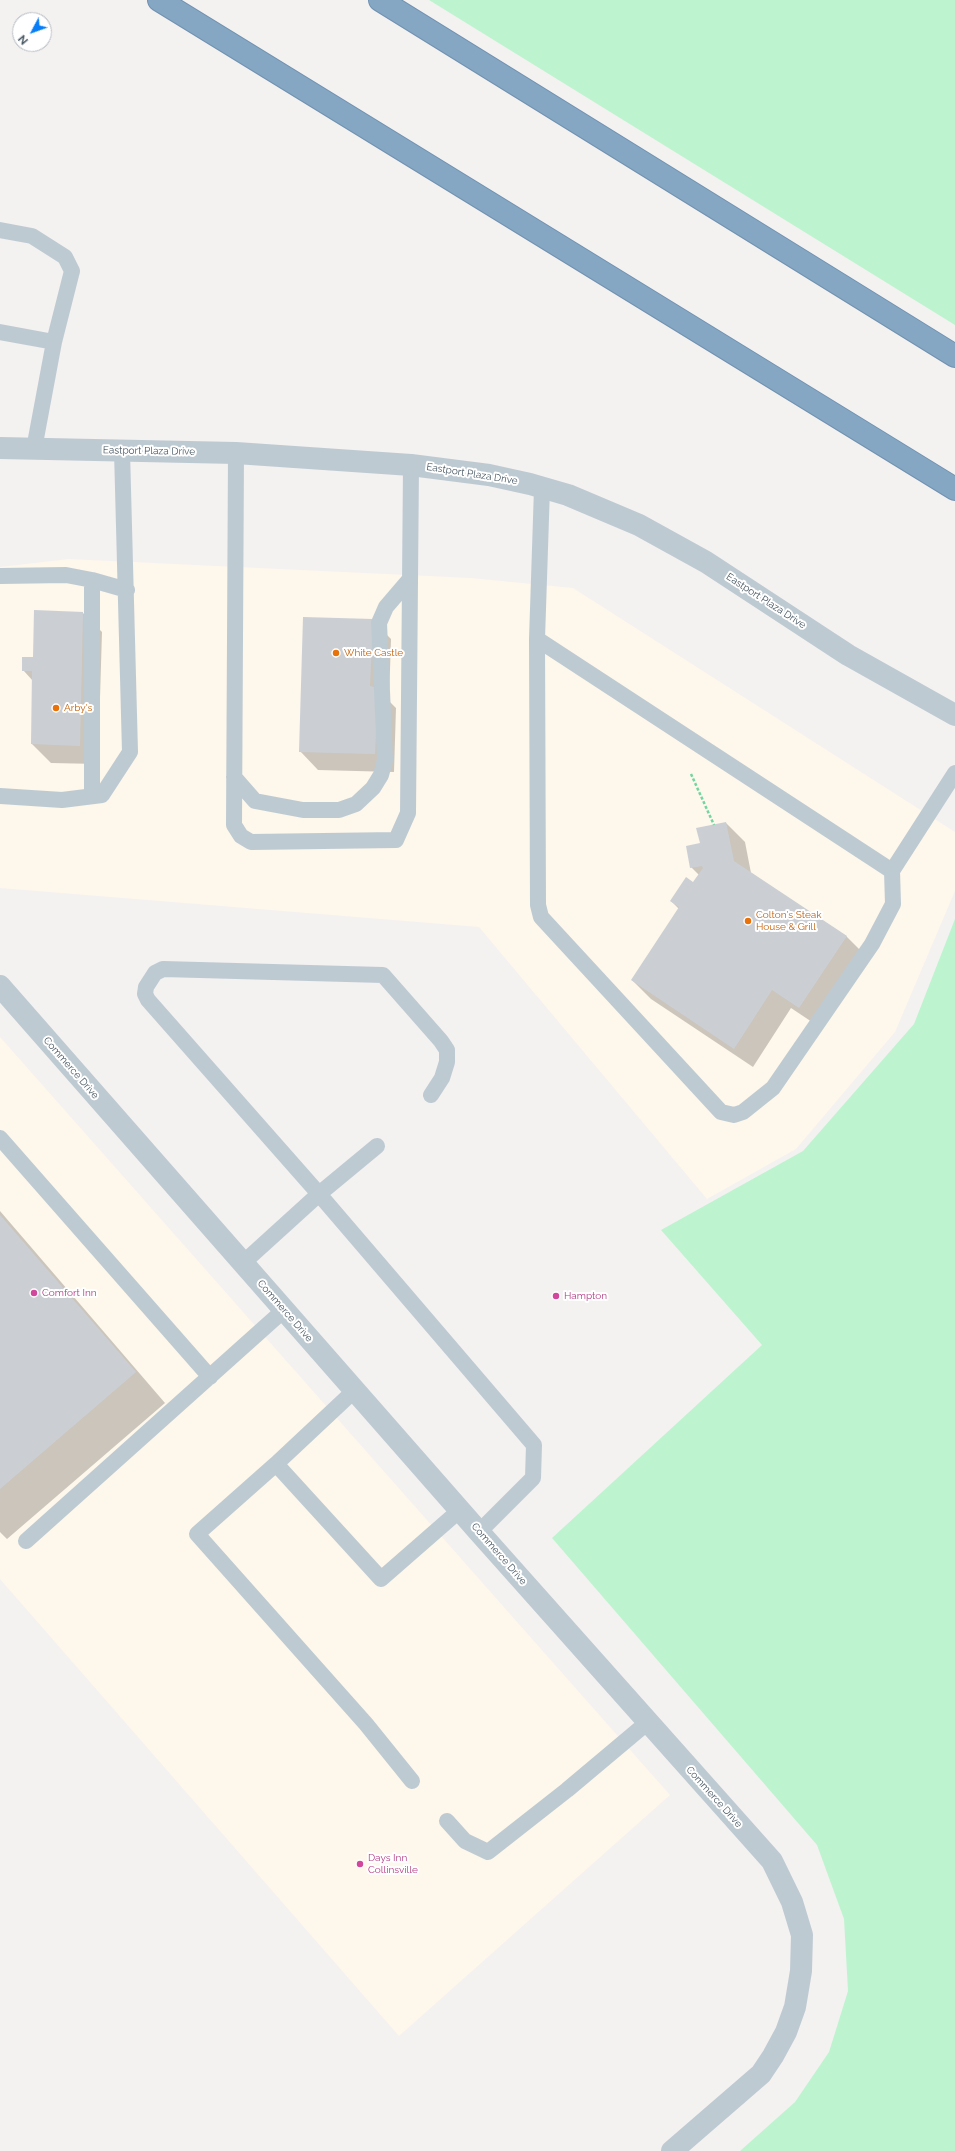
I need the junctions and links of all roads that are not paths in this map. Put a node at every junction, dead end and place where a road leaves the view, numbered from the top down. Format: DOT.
graph roads {
  1 [pos="159,0"];
  2 [pos="380,0"];
  3 [pos="0,230"];
  4 [pos="0,332"];
  5 [pos="54,342"];
  6 [pos="955,356"];
  7 [pos="0,448"];
  8 [pos="34,449"];
  9 [pos="122,451"];
  10 [pos="236,452"];
  11 [pos="411,465"];
  12 [pos="542,488"];
  13 [pos="955,489"];
  14 [pos="0,576"];
  15 [pos="410,579"];
  16 [pos="92,580"];
  17 [pos="127,590"];
  18 [pos="537,639"];
  19 [pos="955,715"];
  20 [pos="955,773"];
  21 [pos="234,777"];
  22 [pos="0,796"];
  23 [pos="97,796"];
  24 [pos="892,871"];
  25 [pos="0,986"];
  26 [pos="431,1095"];
  27 [pos="0,1138"];
  28 [pos="377,1146"];
  29 [pos="319,1194"];
  30 [pos="243,1263"];
  31 [pos="284,1310"];
  32 [pos="210,1377"];
  33 [pos="355,1390"];
  34 [pos="276,1464"];
  35 [pos="460,1510"];
  36 [pos="479,1532"];
  37 [pos="26,1541"];
  38 [pos="648,1722"];
  39 [pos="412,1781"];
  40 [pos="447,1821"];
  41 [pos="672,2151"];
  1 -- 13 [label="highway"];
  2 -- 6 [label="highway"];
  3 -- 5 [label="lane"];
  4 -- 5 [label="lane"];
  5 -- 8 [label="lane"];
  7 -- 8 [label="street, Eastport Plaza Drive"];
  8 -- 9 [label="street, Eastport Plaza Drive"];
  9 -- 10 [label="street, Eastport Plaza Drive"];
  9 -- 17 [label="lane"];
  10 -- 11 [label="street, Eastport Plaza Drive"];
  10 -- 21 [label="lane"];
  11 -- 12 [label="street, Eastport Plaza Drive"];
  11 -- 15 [label="lane"];
  12 -- 18 [label="lane"];
  12 -- 19 [label="street, Eastport Plaza Drive"];
  14 -- 16 [label="lane"];
  15 -- 21 [label="lane"];
  15 -- 21 [label="lane"];
  16 -- 17 [label="lane"];
  16 -- 23 [label="lane"];
  17 -- 23 [label="lane"];
  18 -- 24 [label="lane"];
  18 -- 24 [label="lane"];
  20 -- 24 [label="lane"];
  22 -- 23 [label="lane"];
  25 -- 30 [label="street, Commerce Drive"];
  26 -- 29 [label="lane"];
  27 -- 32 [label="lane"];
  28 -- 29 [label="lane"];
  29 -- 30 [label="lane"];
  29 -- 36 [label="lane"];
  30 -- 31 [label="street, Commerce Drive"];
  31 -- 32 [label="lane"];
  31 -- 33 [label="street, Commerce Drive"];
  32 -- 37 [label="lane"];
  33 -- 34 [label="lane"];
  33 -- 35 [label="street, Commerce Drive"];
  34 -- 35 [label="lane"];
  34 -- 39 [label="lane"];
  35 -- 36 [label="street, Commerce Drive"];
  36 -- 38 [label="street, Commerce Drive"];
  38 -- 40 [label="lane"];
  38 -- 41 [label="street, Commerce Drive"];
}
